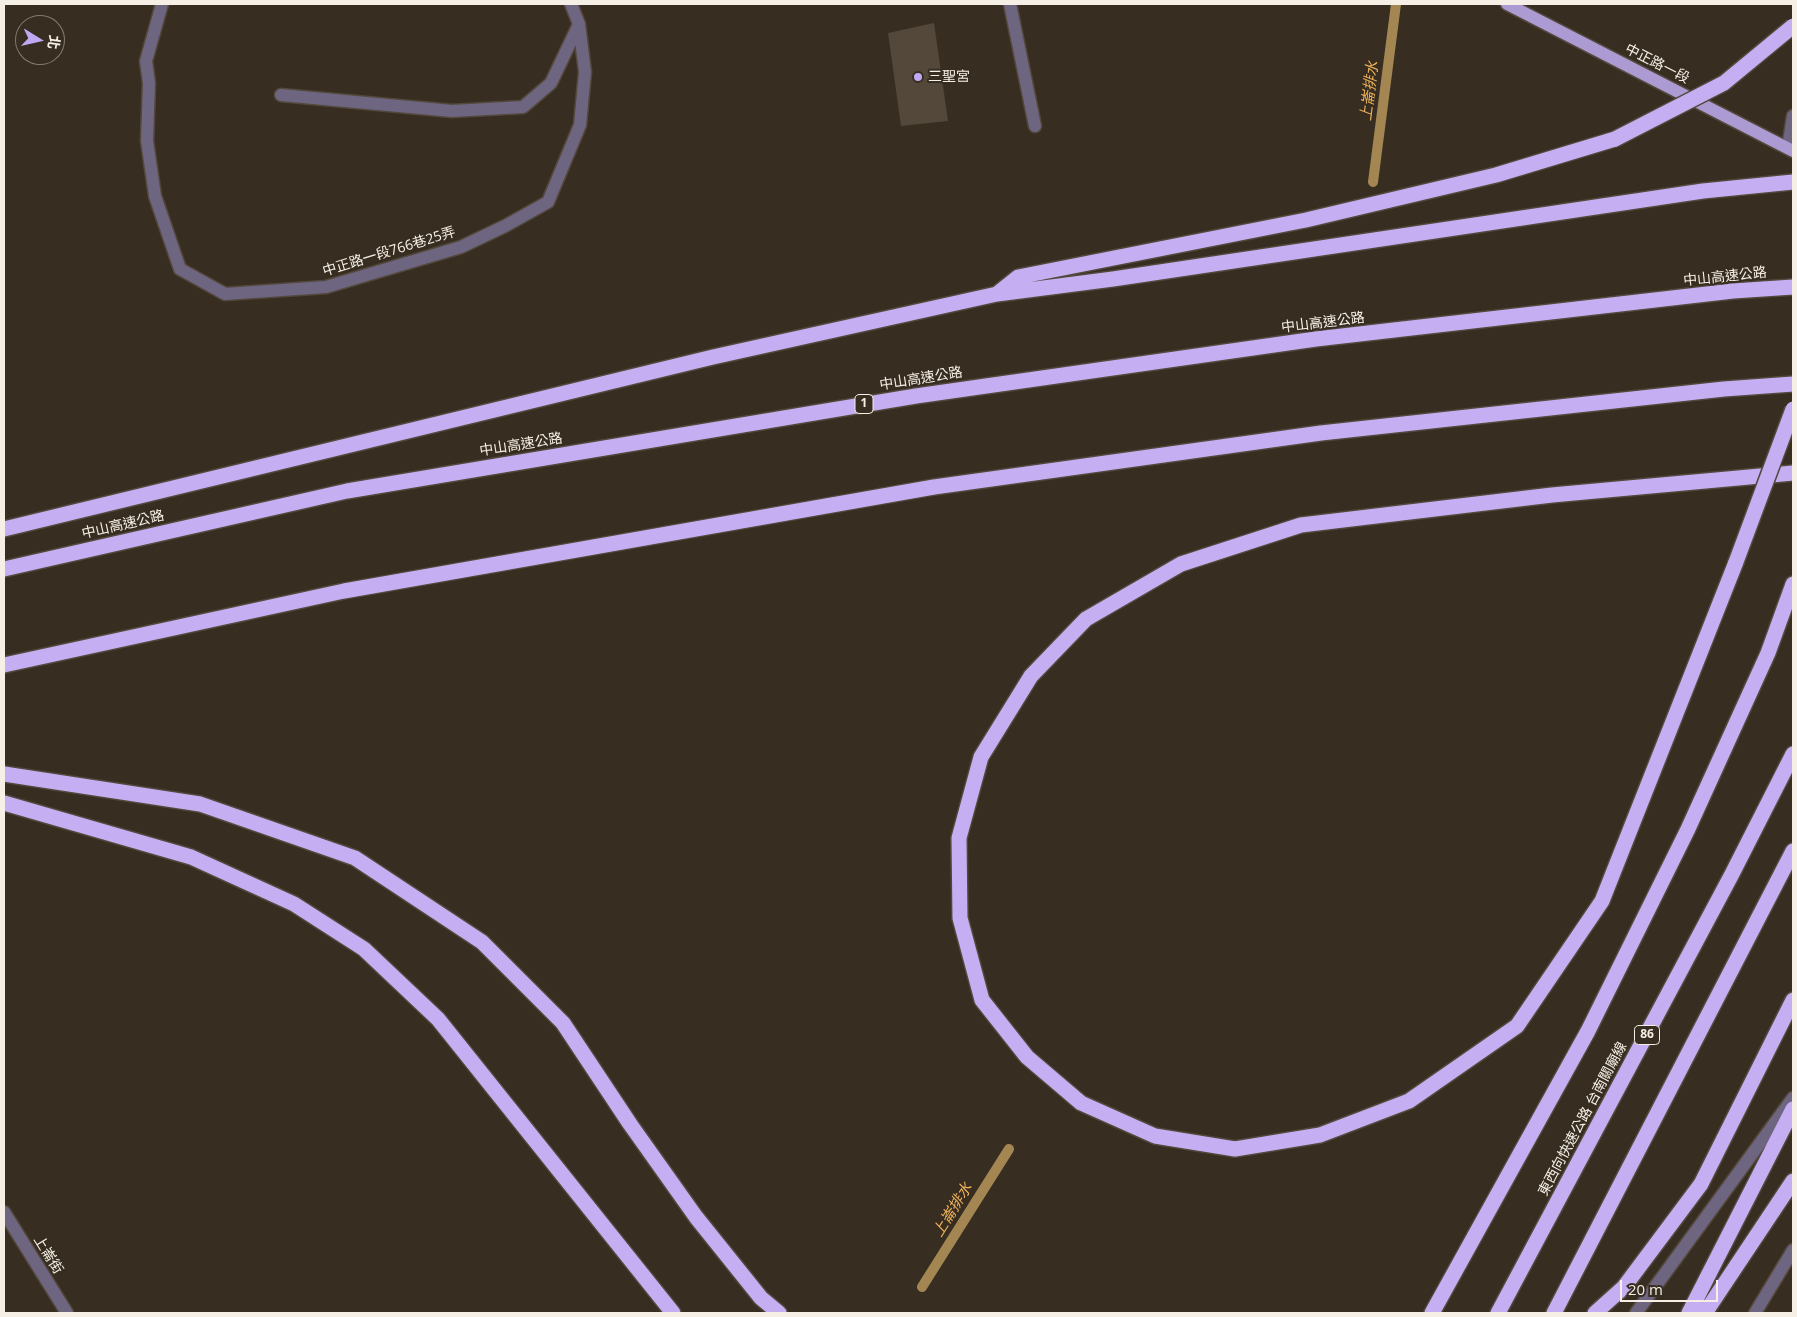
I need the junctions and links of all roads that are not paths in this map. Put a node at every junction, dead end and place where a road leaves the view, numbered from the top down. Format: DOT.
graph roads {
  1 [pos="162,4"];
  2 [pos="571,4"];
  3 [pos="1010,4"];
  4 [pos="1507,4"];
  5 [pos="579,24"];
  6 [pos="1793,26"];
  7 [pos="281,95"];
  8 [pos="1793,116"];
  9 [pos="1035,126"];
  10 [pos="1792,148"];
  11 [pos="1793,182"];
  12 [pos="1793,286"];
  13 [pos="997,294"];
  14 [pos="1793,384"];
  15 [pos="1793,409"];
  16 [pos="1793,473"];
  17 [pos="4,529"];
  18 [pos="4,569"];
  19 [pos="1793,584"];
  20 [pos="4,665"];
  21 [pos="1793,754"];
  22 [pos="4,774"];
  23 [pos="4,803"];
  24 [pos="1793,852"];
  25 [pos="1793,1000"];
  26 [pos="1793,1098"];
  27 [pos="1793,1108"];
  28 [pos="1793,1181"];
  29 [pos="4,1212"];
  30 [pos="1793,1250"];
  31 [pos="66,1313"];
  32 [pos="674,1313"];
  33 [pos="779,1313"];
  34 [pos="1432,1313"];
  35 [pos="1498,1313"];
  36 [pos="1554,1313"];
  37 [pos="1596,1313"];
  38 [pos="1636,1313"];
  39 [pos="1689,1313"];
  40 [pos="1705,1313"];
  41 [pos="1755,1313"];
  1 -- 5 [label="street, 中正路一段766巷25弄"];
  2 -- 5 [label="street, 中正路一段766巷25弄"];
  3 -- 9 [label="street"];
  4 -- 10 [label="main road, 中正路一段"];
  5 -- 7 [label="street"];
  6 -- 13 [label="highway, bridge"];
  8 -- 10 [label="street"];
  11 -- 13 [label="highway"];
  12 -- 18 [label="highway, 中山高速公路 / 1"];
  13 -- 17 [label="highway"];
  14 -- 20 [label="highway"];
  15 -- 16 [label="highway, bridge"];
  19 -- 34 [label="highway"];
  21 -- 35 [label="highway, 東西向快速公路 台南關廟線 / 86"];
  22 -- 33 [label="highway"];
  23 -- 32 [label="highway"];
  24 -- 36 [label="highway"];
  25 -- 37 [label="highway"];
  26 -- 38 [label="street"];
  27 -- 39 [label="highway"];
  28 -- 40 [label="highway"];
  29 -- 31 [label="street, 上崙街"];
  30 -- 41 [label="street"];
}
